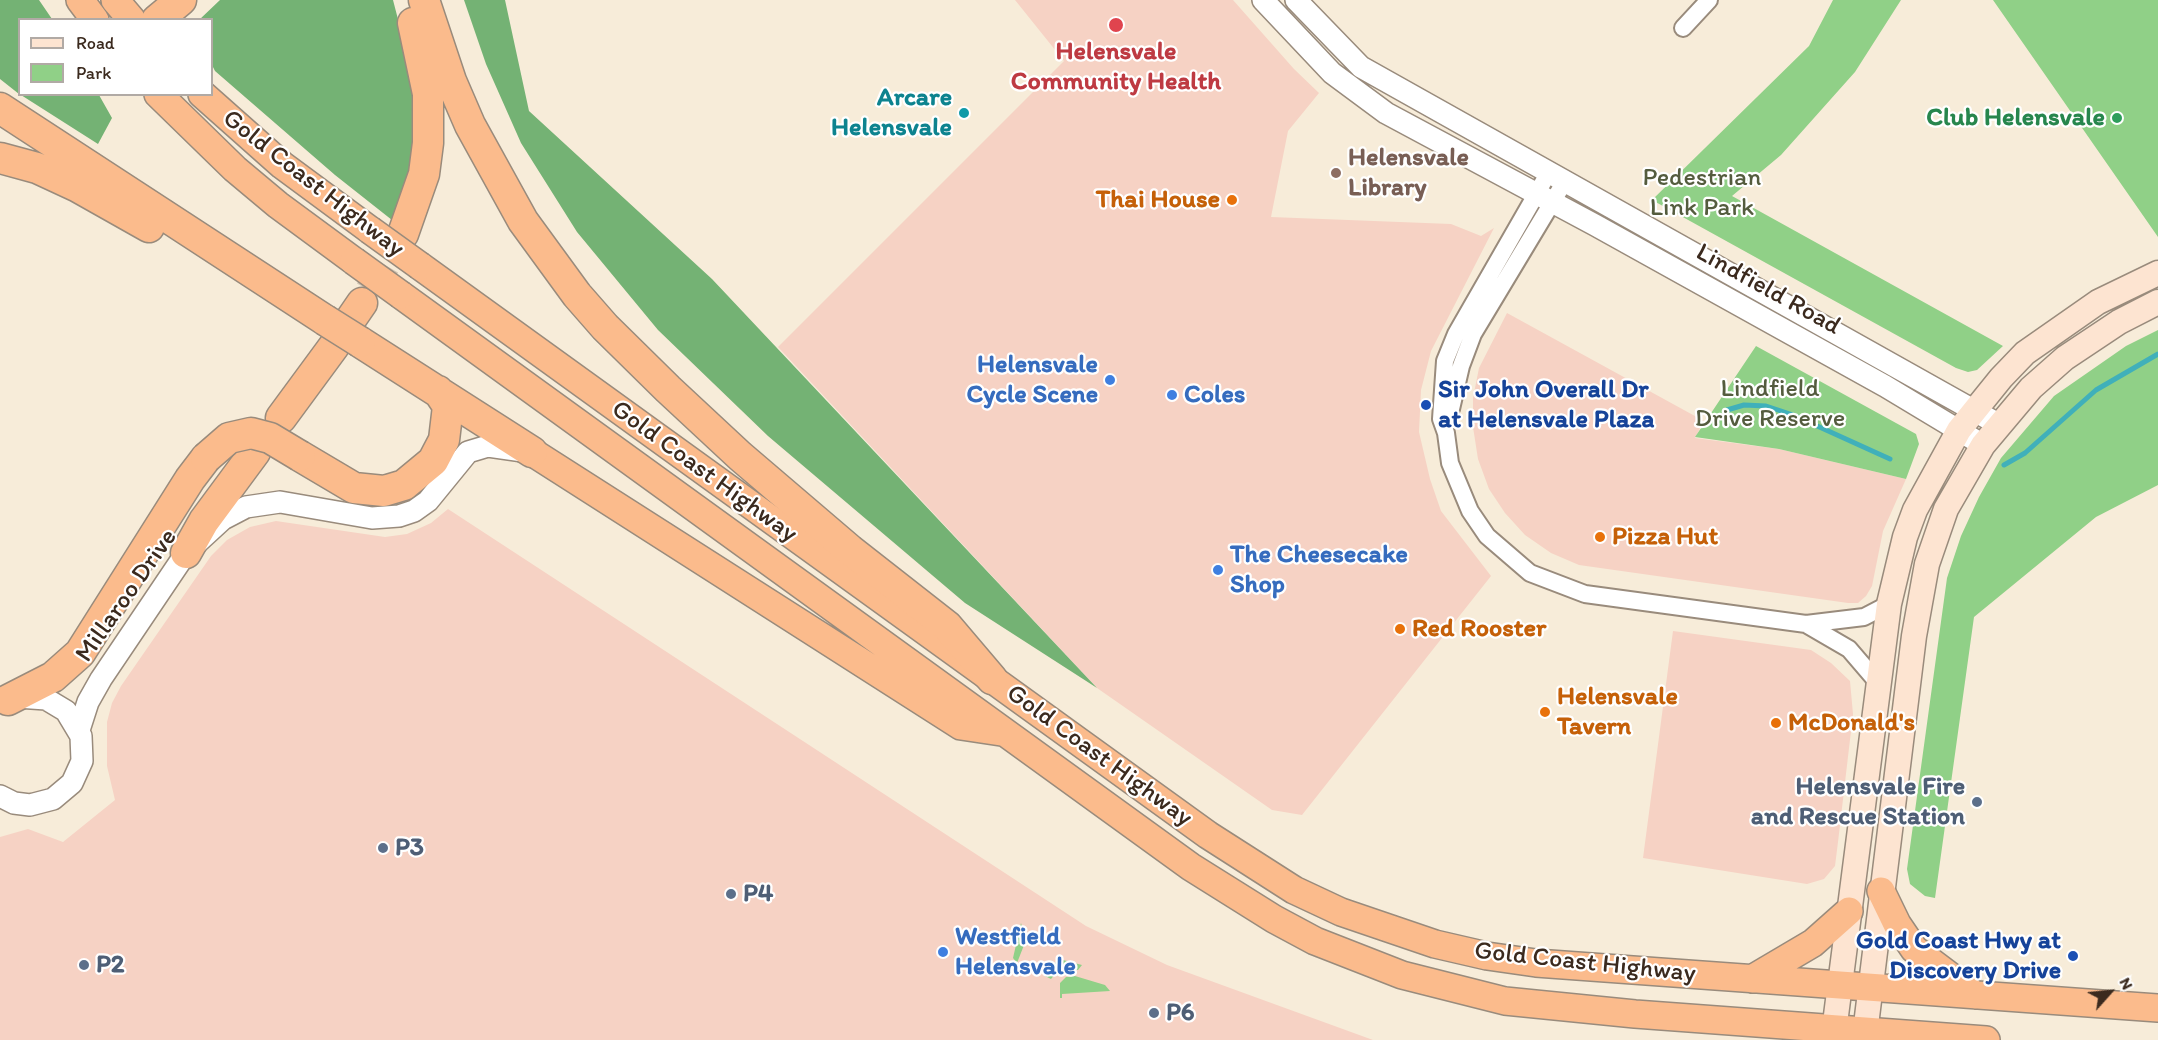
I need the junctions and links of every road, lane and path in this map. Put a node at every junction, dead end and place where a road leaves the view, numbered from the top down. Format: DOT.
graph roads {
  1 [pos="80,0"];
  2 [pos="116,0"];
  3 [pos="181,0"];
  4 [pos="408,0"];
  5 [pos="424,0"];
  6 [pos="1263,0"];
  7 [pos="1296,0"];
  8 [pos="1709,0"];
  9 [pos="94,18"];
  10 [pos="130,18"];
  11 [pos="159,18"];
  12 [pos="1683,28"];
  13 [pos="160,96"];
  14 [pos="204,96"];
  15 [pos="0,108"];
  16 [pos="0,158"];
  17 [pos="1557,176"];
  18 [pos="1545,197"];
  19 [pos="403,234"];
  20 [pos="216,249"];
  21 [pos="2158,273"];
  22 [pos="2158,302"];
  23 [pos="353,317"];
  24 [pos="438,391"];
  25 [pos="1975,409"];
  26 [pos="281,418"];
  27 [pos="1998,424"];
  28 [pos="1959,430"];
  29 [pos="1983,445"];
  30 [pos="255,452"];
  31 [pos="532,452"];
  32 [pos="186,553"];
  33 [pos="1889,604"];
  34 [pos="1806,624"];
  35 [pos="992,679"];
  36 [pos="1879,684"];
  37 [pos="4,702"];
  38 [pos="79,730"];
  39 [pos="1006,732"];
  40 [pos="0,796"];
  41 [pos="30,805"];
  42 [pos="0,813"];
  43 [pos="1881,891"];
  44 [pos="1849,911"];
  45 [pos="1752,979"];
  46 [pos="1838,986"];
  47 [pos="1869,987"];
  48 [pos="1975,995"];
  49 [pos="2158,1008"];
  50 [pos="1763,1031"];
  51 [pos="1834,1035"];
  52 [pos="1864,1036"];
  53 [pos="1940,1038"];
  54 [pos="1986,1040"];
  1 -- 9 [label="highway"];
  2 -- 10 [label="highway"];
  3 -- 11 [label="highway"];
  4 -- 19 [label="highway"];
  5 -- 35 [label="highway"];
  6 -- 18 [label="street, Lindfield Road"];
  7 -- 17 [label="street, Lindfield Road"];
  8 -- 12 [label="street"];
  13 -- 39 [label="highway, Gold Coast Highway, bridge"];
  14 -- 35 [label="highway, Gold Coast Highway, bridge"];
  15 -- 20 [label="highway"];
  16 -- 20 [label="highway"];
  17 -- 18 [label="street"];
  17 -- 25 [label="street, Lindfield Road"];
  18 -- 28 [label="street, Lindfield Road"];
  18 -- 34 [label="street"];
  20 -- 23 [label="highway"];
  21 -- 25 [label="main road"];
  22 -- 27 [label="main road"];
  23 -- 24 [label="highway"];
  23 -- 26 [label="highway"];
  24 -- 31 [label="highway"];
  24 -- 37 [label="highway, bridge"];
  25 -- 27 [label="street, Lindfield Road"];
  25 -- 28 [label="main road"];
  27 -- 29 [label="main road"];
  28 -- 29 [label="street, Lindfield Road"];
  28 -- 33 [label="main road"];
  29 -- 43 [label="main road"];
  30 -- 32 [label="highway"];
  31 -- 32 [label="street, Millaroo Drive"];
  31 -- 39 [label="highway"];
  32 -- 38 [label="street, Millaroo Drive"];
  33 -- 34 [label="street"];
  33 -- 36 [label="main road"];
  34 -- 36 [label="street"];
  35 -- 45 [label="highway, Gold Coast Highway"];
  36 -- 44 [label="main road"];
  37 -- 38 [label="street"];
  38 -- 41 [label="street"];
  39 -- 50 [label="highway, Gold Coast Highway"];
  40 -- 41 [label="street"];
  41 -- 42 [label="street"];
  43 -- 47 [label="main road"];
  43 -- 48 [label="highway"];
  44 -- 45 [label="highway"];
  44 -- 46 [label="main road"];
  45 -- 46 [label="highway, Gold Coast Highway"];
  46 -- 47 [label="highway, Gold Coast Highway"];
  46 -- 51 [label="main road"];
  47 -- 48 [label="highway, Gold Coast Highway"];
  47 -- 52 [label="main road"];
  48 -- 49 [label="highway, Gold Coast Highway"];
  50 -- 51 [label="highway, Gold Coast Highway"];
  51 -- 52 [label="highway, Gold Coast Highway"];
  52 -- 53 [label="highway, Gold Coast Highway"];
  53 -- 54 [label="highway, Gold Coast Highway"];
}
